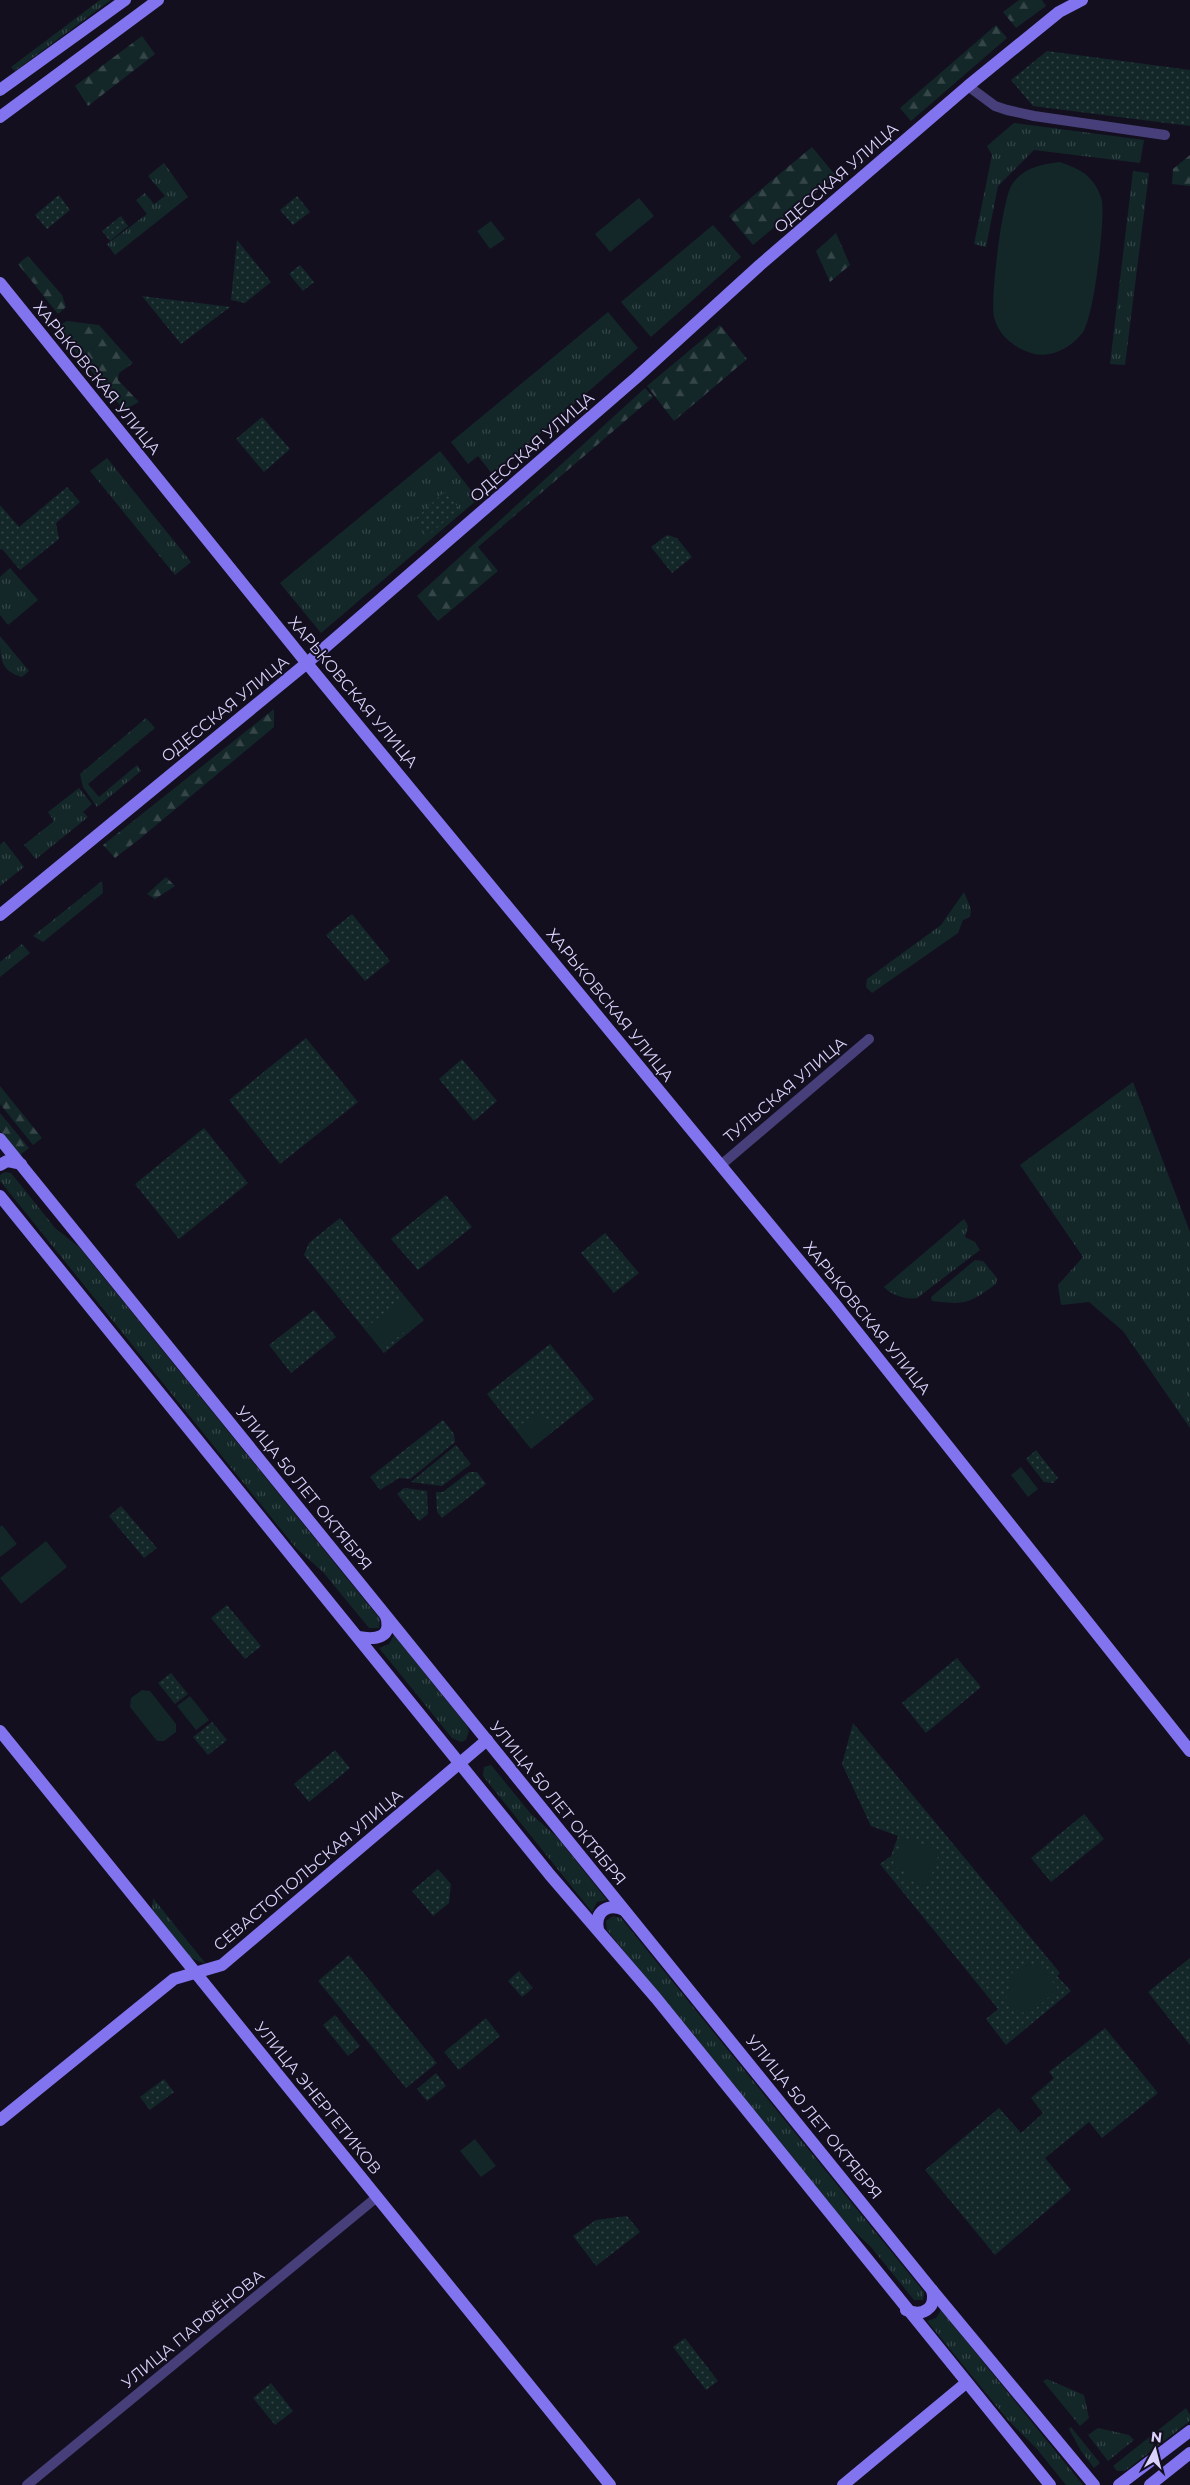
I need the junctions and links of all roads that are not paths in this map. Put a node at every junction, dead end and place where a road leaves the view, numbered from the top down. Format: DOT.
graph roads {
  1 [pos="125,0"];
  2 [pos="158,0"];
  3 [pos="1082,0"];
  4 [pos="968,86"];
  5 [pos="0,90"];
  6 [pos="0,117"];
  7 [pos="1165,135"];
  8 [pos="0,283"];
  9 [pos="307,663"];
  10 [pos="0,915"];
  11 [pos="869,1039"];
  12 [pos="0,1139"];
  13 [pos="21,1164"];
  14 [pos="0,1165"];
  15 [pos="721,1165"];
  16 [pos="0,1196"];
  17 [pos="386,1616"];
  18 [pos="358,1637"];
  19 [pos="0,1731"];
  20 [pos="487,1740"];
  21 [pos="1190,1751"];
  22 [pos="460,1762"];
  23 [pos="624,1910"];
  24 [pos="598,1930"];
  25 [pos="197,1974"];
  26 [pos="0,2120"];
  27 [pos="377,2197"];
  28 [pos="932,2290"];
  29 [pos="906,2310"];
  30 [pos="966,2383"];
  31 [pos="1190,2431"];
  32 [pos="1190,2453"];
  33 [pos="27,2485"];
  34 [pos="610,2485"];
  35 [pos="843,2485"];
  36 [pos="1050,2485"];
  37 [pos="1094,2485"];
  38 [pos="1119,2485"];
  39 [pos="1150,2485"];
  1 -- 5 [label="street"];
  2 -- 6 [label="street"];
  3 -- 4 [label="street, ОДЕССКАЯ УЛИЦА"];
  4 -- 7 [label="street"];
  4 -- 9 [label="street, ОДЕССКАЯ УЛИЦА"];
  8 -- 9 [label="street, ХАРЬКОВСКАЯ УЛИЦА"];
  9 -- 10 [label="street, ОДЕССКАЯ УЛИЦА"];
  9 -- 15 [label="street, ХАРЬКОВСКАЯ УЛИЦА"];
  11 -- 15 [label="street, ТУЛЬСКАЯ УЛИЦА"];
  12 -- 13 [label="street, УЛИЦА 50 ЛЕТ ОКТЯБРЯ"];
  13 -- 14 [label="street"];
  13 -- 17 [label="street, УЛИЦА 50 ЛЕТ ОКТЯБРЯ"];
  15 -- 21 [label="street, ХАРЬКОВСКАЯ УЛИЦА"];
  16 -- 18 [label="street"];
  17 -- 18 [label="street"];
  17 -- 20 [label="street, УЛИЦА 50 ЛЕТ ОКТЯБРЯ"];
  18 -- 22 [label="street"];
  19 -- 25 [label="street, УЛИЦА ЭНЕРГЕТИКОВ"];
  20 -- 22 [label="street, СЕВАСТОПОЛЬСКАЯ УЛИЦА"];
  20 -- 23 [label="street, УЛИЦА 50 ЛЕТ ОКТЯБРЯ"];
  22 -- 24 [label="street"];
  22 -- 25 [label="street, СЕВАСТОПОЛЬСКАЯ УЛИЦА"];
  23 -- 24 [label="street"];
  23 -- 28 [label="street, УЛИЦА 50 ЛЕТ ОКТЯБРЯ"];
  24 -- 29 [label="street"];
  25 -- 26 [label="street, СЕВАСТОПОЛЬСКАЯ УЛИЦА"];
  25 -- 27 [label="street, УЛИЦА ЭНЕРГЕТИКОВ"];
  27 -- 33 [label="street, УЛИЦА ПАРФЁНОВА"];
  27 -- 34 [label="street, УЛИЦА ЭНЕРГЕТИКОВ"];
  28 -- 29 [label="street"];
  28 -- 37 [label="street, УЛИЦА 50 ЛЕТ ОКТЯБРЯ"];
  29 -- 30 [label="street"];
  30 -- 35 [label="street"];
  30 -- 36 [label="street"];
  31 -- 38 [label="street"];
  32 -- 39 [label="street"];
}
